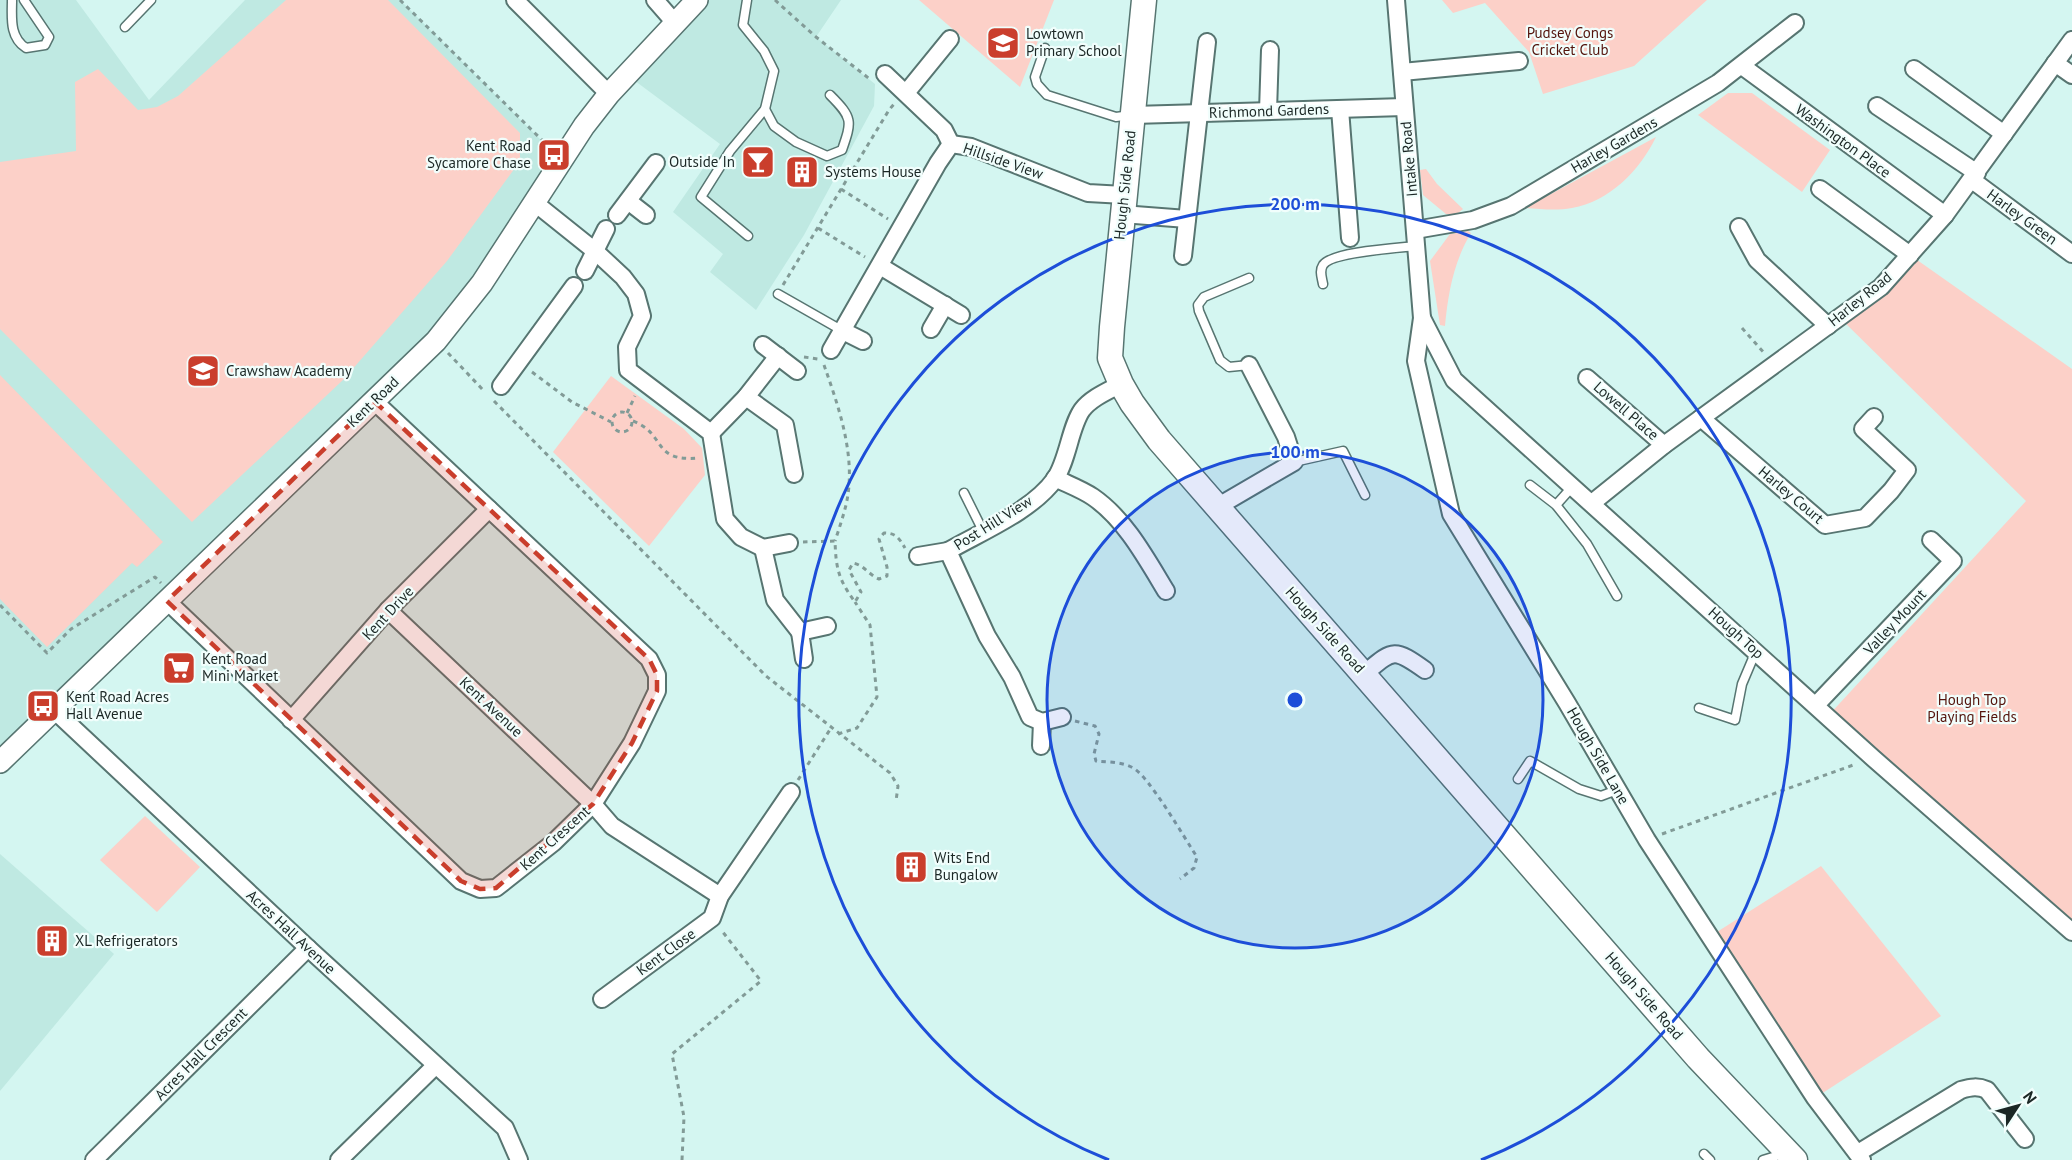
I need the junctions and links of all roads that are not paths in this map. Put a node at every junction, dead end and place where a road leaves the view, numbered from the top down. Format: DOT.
graph roads {
  1 [pos="12,0"];
  2 [pos="24,0"];
  3 [pos="151,0"];
  4 [pos="515,0"];
  5 [pos="655,0"];
  6 [pos="697,0"];
  7 [pos="747,0"];
  8 [pos="1144,0"];
  9 [pos="1396,0"];
  10 [pos="1795,22"];
  11 [pos="676,24"];
  12 [pos="125,27"];
  13 [pos="950,39"];
  14 [pos="2072,40"];
  15 [pos="1207,42"];
  16 [pos="1045,48"];
  17 [pos="1270,50"];
  18 [pos="1519,61"];
  19 [pos="2055,63"];
  20 [pos="1742,66"];
  21 [pos="1914,69"];
  22 [pos="1402,72"];
  23 [pos="885,74"];
  24 [pos="2072,75"];
  25 [pos="906,93"];
  26 [pos="609,94"];
  27 [pos="830,95"];
  28 [pos="1877,106"];
  29 [pos="1404,108"];
  30 [pos="765,109"];
  31 [pos="1340,109"];
  32 [pos="1268,111"];
  33 [pos="1199,113"];
  34 [pos="1133,115"];
  35 [pos="2004,134"];
  36 [pos="951,144"];
  37 [pos="656,163"];
  38 [pos="1974,176"];
  39 [pos="1820,189"];
  40 [pos="628,201"];
  41 [pos="535,203"];
  42 [pos="1123,205"];
  43 [pos="617,214"];
  44 [pos="646,214"];
  45 [pos="1945,216"];
  46 [pos="1187,219"];
  47 [pos="1739,227"];
  48 [pos="606,230"];
  49 [pos="748,236"];
  50 [pos="1350,238"];
  51 [pos="1415,238"];
  52 [pos="595,250"];
  53 [pos="2072,254"];
  54 [pos="1910,255"];
  55 [pos="1183,256"];
  56 [pos="880,266"];
  57 [pos="585,271"];
  58 [pos="1249,278"];
  59 [pos="1323,284"];
  60 [pos="574,286"];
  61 [pos="778,294"];
  62 [pos="945,305"];
  63 [pos="961,315"];
  64 [pos="1422,318"];
  65 [pos="1828,326"];
  66 [pos="931,329"];
  67 [pos="843,331"];
  68 [pos="863,341"];
  69 [pos="763,345"];
  70 [pos="831,350"];
  71 [pos="778,356"];
  72 [pos="1249,365"];
  73 [pos="797,371"];
  74 [pos="1587,378"];
  75 [pos="1121,384"];
  76 [pos="501,386"];
  77 [pos="746,397"];
  78 [pos="374,401"];
  79 [pos="1874,417"];
  80 [pos="1701,418"];
  81 [pos="711,433"];
  82 [pos="1664,445"];
  83 [pos="1294,462"];
  84 [pos="794,474"];
  85 [pos="1055,478"];
  86 [pos="1530,484"];
  87 [pos="1574,486"];
  88 [pos="964,493"];
  89 [pos="1365,495"];
  90 [pos="1592,503"];
  91 [pos="1556,504"];
  92 [pos="1217,507"];
  93 [pos="489,509"];
  94 [pos="983,531"];
  95 [pos="1931,540"];
  96 [pos="789,543"];
  97 [pos="763,548"];
  98 [pos="948,551"];
  99 [pos="918,556"];
  100 [pos="1166,591"];
  101 [pos="1617,596"];
  102 [pos="170,598"];
  103 [pos="388,610"];
  104 [pos="827,626"];
  105 [pos="800,632"];
  106 [pos="1756,651"];
  107 [pos="804,659"];
  108 [pos="1425,670"];
  109 [pos="1364,674"];
  110 [pos="1816,705"];
  111 [pos="1699,708"];
  112 [pos="54,710"];
  113 [pos="1062,717"];
  114 [pos="291,720"];
  115 [pos="1042,722"];
  116 [pos="1041,746"];
  117 [pos="0,762"];
  118 [pos="1518,779"];
  119 [pos="1617,790"];
  120 [pos="791,792"];
  121 [pos="593,804"];
  122 [pos="720,896"];
  123 [pos="2072,932"];
  124 [pos="308,948"];
  125 [pos="602,999"];
  126 [pos="435,1066"];
  127 [pos="2025,1139"];
  128 [pos="1791,1156"];
  129 [pos="1860,1156"];
  130 [pos="94,1160"];
  131 [pos="339,1160"];
  132 [pos="519,1160"];
  133 [pos="1764,1160"];
  1 -- 2 [label="lane"];
  3 -- 12 [label="lane"];
  4 -- 26 [label="street"];
  5 -- 11 [label="street"];
  6 -- 11 [label="street, Kent Road"];
  7 -- 30 [label="lane"];
  8 -- 34 [label="main road, Hough Side Road"];
  9 -- 22 [label="street, Intake Road"];
  10 -- 20 [label="street, Harley Gardens"];
  11 -- 26 [label="street, Kent Road"];
  13 -- 25 [label="street"];
  14 -- 19 [label="street, Harley Road"];
  15 -- 33 [label="street"];
  16 -- 34 [label="lane"];
  17 -- 32 [label="street"];
  18 -- 22 [label="street"];
  19 -- 24 [label="street"];
  19 -- 35 [label="street, Harley Road"];
  20 -- 45 [label="street, Washington Place"];
  20 -- 51 [label="street, Harley Gardens"];
  21 -- 35 [label="street"];
  22 -- 29 [label="street, Intake Road"];
  23 -- 25 [label="street"];
  25 -- 36 [label="street"];
  26 -- 41 [label="street, Kent Road"];
  27 -- 30 [label="lane"];
  28 -- 38 [label="street, Harley Green"];
  29 -- 31 [label="street, Richmond Gardens"];
  29 -- 51 [label="street, Intake Road"];
  30 -- 49 [label="lane"];
  31 -- 32 [label="street, Richmond Gardens"];
  31 -- 50 [label="street"];
  32 -- 33 [label="street, Richmond Gardens"];
  33 -- 34 [label="street, Richmond Gardens"];
  33 -- 46 [label="street"];
  34 -- 42 [label="main road, Hough Side Road"];
  35 -- 38 [label="street, Harley Road"];
  36 -- 42 [label="street, Hillside View"];
  36 -- 56 [label="street, Hillside View"];
  37 -- 40 [label="street"];
  38 -- 45 [label="street, Harley Road"];
  38 -- 53 [label="street, Harley Green"];
  39 -- 54 [label="street"];
  40 -- 43 [label="street"];
  40 -- 44 [label="street"];
  41 -- 52 [label="street"];
  41 -- 78 [label="street, Kent Road"];
  42 -- 46 [label="street, Hillside View"];
  42 -- 75 [label="main road, Hough Side Road"];
  45 -- 54 [label="street, Harley Road"];
  46 -- 55 [label="street"];
  47 -- 65 [label="street"];
  48 -- 52 [label="street"];
  51 -- 59 [label="lane"];
  51 -- 64 [label="street, Intake Road"];
  52 -- 57 [label="street"];
  52 -- 81 [label="street"];
  54 -- 65 [label="street, Harley Road"];
  56 -- 62 [label="street"];
  56 -- 67 [label="street, Hillside View"];
  58 -- 72 [label="lane"];
  60 -- 76 [label="street"];
  61 -- 67 [label="lane"];
  62 -- 63 [label="street"];
  62 -- 66 [label="street"];
  64 -- 87 [label="street, Hough Top"];
  64 -- 119 [label="street, Hough Side Lane"];
  65 -- 80 [label="street, Harley Road"];
  67 -- 68 [label="street"];
  67 -- 70 [label="street, Hillside View"];
  69 -- 71 [label="street"];
  71 -- 73 [label="street"];
  71 -- 77 [label="street"];
  72 -- 83 [label="street"];
  74 -- 82 [label="street, Lowell Place"];
  75 -- 85 [label="street, Post Hill View"];
  75 -- 92 [label="main road, Hough Side Road"];
  77 -- 81 [label="street"];
  77 -- 84 [label="street"];
  78 -- 93 [label="street, Kent Crescent"];
  78 -- 102 [label="street, Kent Road"];
  79 -- 80 [label="street, Harley Court"];
  80 -- 82 [label="street, Harley Road"];
  81 -- 97 [label="street"];
  82 -- 90 [label="street, Harley Road"];
  83 -- 89 [label="lane"];
  83 -- 92 [label="street"];
  85 -- 94 [label="street, Post Hill View"];
  85 -- 100 [label="street"];
  86 -- 91 [label="lane"];
  87 -- 90 [label="street, Hough Top"];
  87 -- 91 [label="lane"];
  88 -- 94 [label="lane"];
  90 -- 106 [label="street, Hough Top"];
  91 -- 101 [label="lane"];
  92 -- 109 [label="main road, Hough Side Road"];
  93 -- 103 [label="street, Kent Drive"];
  93 -- 121 [label="street, Kent Crescent"];
  94 -- 98 [label="street, Post Hill View"];
  95 -- 110 [label="street, Valley Mount"];
  96 -- 97 [label="street"];
  97 -- 105 [label="street"];
  98 -- 99 [label="street, Post Hill View"];
  98 -- 115 [label="street, Post Hill View"];
  102 -- 112 [label="street, Kent Road"];
  102 -- 114 [label="street, Kent Crescent"];
  103 -- 114 [label="street, Kent Drive"];
  103 -- 121 [label="street, Kent Avenue"];
  104 -- 105 [label="street"];
  105 -- 107 [label="street"];
  106 -- 110 [label="street, Hough Top"];
  106 -- 111 [label="lane"];
  108 -- 109 [label="street"];
  109 -- 128 [label="main road, Hough Side Road"];
  110 -- 123 [label="street, Hough Top"];
  112 -- 117 [label="street, Kent Road"];
  112 -- 124 [label="street, Acres Hall Avenue"];
  113 -- 115 [label="street"];
  114 -- 121 [label="street, Kent Crescent"];
  115 -- 116 [label="street"];
  118 -- 119 [label="lane"];
  119 -- 129 [label="street, Hough Side Lane"];
  120 -- 122 [label="street"];
  121 -- 122 [label="street"];
  122 -- 125 [label="street, Kent Close"];
  124 -- 126 [label="street, Acres Hall Avenue"];
  124 -- 130 [label="street, Acres Hall Crescent"];
  126 -- 131 [label="street"];
  126 -- 132 [label="street, Acres Hall Avenue"];
  127 -- 129 [label="street"];
  128 -- 133 [label="lane"];
}
